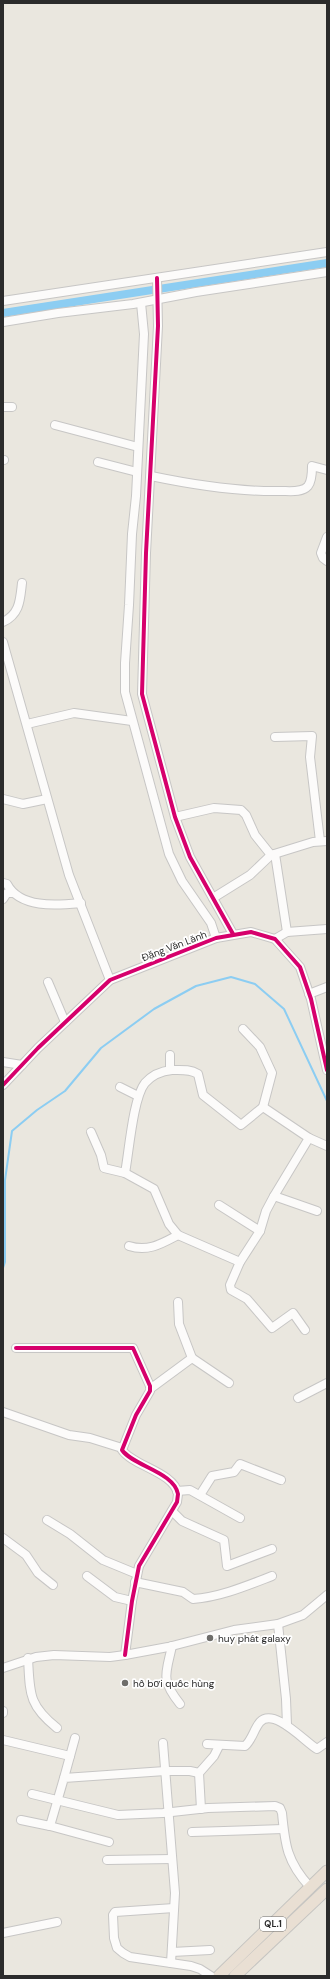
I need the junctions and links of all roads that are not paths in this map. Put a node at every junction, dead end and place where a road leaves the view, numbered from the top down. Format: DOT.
graph roads {
  1 [pos="327,252"];
  2 [pos="327,272"];
  3 [pos="157,282"];
  4 [pos="157,298"];
  5 [pos="3,302"];
  6 [pos="141,303"];
  7 [pos="3,322"];
  8 [pos="3,407"];
  9 [pos="12,407"];
  10 [pos="55,425"];
  11 [pos="138,446"];
  12 [pos="98,462"];
  13 [pos="327,470"];
  14 [pos="137,472"];
  15 [pos="151,476"];
  16 [pos="327,537"];
  17 [pos="327,561"];
  18 [pos="22,583"];
  19 [pos="3,622"];
  20 [pos="3,642"];
  21 [pos="142,694"];
  22 [pos="127,697"];
  23 [pos="132,721"];
  24 [pos="27,724"];
  25 [pos="276,737"];
  26 [pos="3,799"];
  27 [pos="47,799"];
  28 [pos="174,817"];
  29 [pos="324,841"];
  30 [pos="273,854"];
  31 [pos="3,883"];
  32 [pos="12,893"];
  33 [pos="213,898"];
  34 [pos="3,899"];
  35 [pos="81,903"];
  36 [pos="327,929"];
  37 [pos="287,932"];
  38 [pos="233,934"];
  39 [pos="216,938"];
  40 [pos="275,938"];
  41 [pos="110,980"];
  42 [pos="48,982"];
  43 [pos="327,988"];
  44 [pos="309,994"];
  45 [pos="65,1022"];
  46 [pos="243,1029"];
  47 [pos="170,1055"];
  48 [pos="3,1062"];
  49 [pos="22,1065"];
  50 [pos="170,1070"];
  51 [pos="327,1070"];
  52 [pos="3,1085"];
  53 [pos="120,1087"];
  54 [pos="138,1096"];
  55 [pos="263,1107"];
  56 [pos="90,1132"];
  57 [pos="309,1138"];
  58 [pos="327,1146"];
  59 [pos="125,1173"];
  60 [pos="274,1196"];
  61 [pos="219,1205"];
  62 [pos="317,1211"];
  63 [pos="260,1231"];
  64 [pos="178,1235"];
  65 [pos="129,1246"];
  66 [pos="240,1262"];
  67 [pos="178,1302"];
  68 [pos="305,1330"];
  69 [pos="16,1348"];
  70 [pos="192,1358"];
  71 [pos="229,1383"];
  72 [pos="327,1383"];
  73 [pos="150,1388"];
  74 [pos="298,1398"];
  75 [pos="3,1412"];
  76 [pos="122,1448"];
  77 [pos="281,1480"];
  78 [pos="177,1491"];
  79 [pos="200,1495"];
  80 [pos="172,1510"];
  81 [pos="240,1518"];
  82 [pos="47,1520"];
  83 [pos="3,1538"];
  84 [pos="272,1549"];
  85 [pos="87,1576"];
  86 [pos="272,1576"];
  87 [pos="136,1578"];
  88 [pos="53,1585"];
  89 [pos="327,1595"];
  90 [pos="132,1601"];
  91 [pos="278,1624"];
  92 [pos="172,1646"];
  93 [pos="125,1655"];
  94 [pos="28,1658"];
  95 [pos="3,1668"];
  96 [pos="180,1704"];
  97 [pos="287,1725"];
  98 [pos="57,1728"];
  99 [pos="75,1738"];
  100 [pos="3,1740"];
  101 [pos="327,1742"];
  102 [pos="163,1743"];
  103 [pos="207,1744"];
  104 [pos="219,1746"];
  105 [pos="70,1756"];
  106 [pos="165,1771"];
  107 [pos="199,1773"];
  108 [pos="64,1778"];
  109 [pos="32,1794"];
  110 [pos="57,1801"];
  111 [pos="201,1809"];
  112 [pos="168,1812"];
  113 [pos="21,1820"];
  114 [pos="50,1826"];
  115 [pos="284,1829"];
  116 [pos="192,1832"];
  117 [pos="110,1842"];
  118 [pos="172,1859"];
  119 [pos="107,1860"];
  120 [pos="327,1871"];
  121 [pos="310,1887"];
  122 [pos="327,1889"];
  123 [pos="174,1908"];
  124 [pos="57,1922"];
  125 [pos="3,1933"];
  126 [pos="210,1950"];
  127 [pos="172,1952"];
  128 [pos="171,1963"];
  129 [pos="211,1976"];
  130 [pos="219,1976"];
  131 [pos="235,1976"];
  1 -- 3 [label="street"];
  2 -- 4 [label="street"];
  3 -- 4 [label="street"];
  3 -- 5 [label="street"];
  4 -- 6 [label="street"];
  4 -- 15 [label="street"];
  6 -- 7 [label="street"];
  6 -- 11 [label="street"];
  8 -- 9 [label="street"];
  10 -- 11 [label="street"];
  11 -- 14 [label="street"];
  12 -- 14 [label="street"];
  13 -- 15 [label="street"];
  14 -- 22 [label="street"];
  15 -- 21 [label="street"];
  16 -- 17 [label="street"];
  18 -- 19 [label="street"];
  20 -- 24 [label="street"];
  21 -- 22 [label="street"];
  21 -- 28 [label="street"];
  22 -- 23 [label="street"];
  23 -- 24 [label="street"];
  23 -- 39 [label="street"];
  24 -- 27 [label="street"];
  25 -- 29 [label="street"];
  26 -- 27 [label="street"];
  27 -- 35 [label="street"];
  28 -- 30 [label="street"];
  28 -- 33 [label="street"];
  29 -- 30 [label="street"];
  30 -- 33 [label="street"];
  30 -- 37 [label="street"];
  31 -- 32 [label="street"];
  32 -- 34 [label="street"];
  32 -- 35 [label="street"];
  33 -- 38 [label="street"];
  35 -- 41 [label="street"];
  36 -- 37 [label="street"];
  37 -- 40 [label="street"];
  38 -- 39 [label="street, Đặng Văn Lãnh"];
  38 -- 40 [label="street, Đặng Văn Lãnh"];
  39 -- 41 [label="street, Đặng Văn Lãnh"];
  40 -- 44 [label="street"];
  41 -- 45 [label="street, Đặng Văn Lãnh"];
  42 -- 45 [label="street"];
  43 -- 44 [label="street"];
  44 -- 51 [label="street"];
  45 -- 49 [label="street, Đặng Văn Lãnh"];
  46 -- 55 [label="street"];
  47 -- 50 [label="street"];
  48 -- 49 [label="street"];
  49 -- 52 [label="street, Đặng Văn Lãnh"];
  50 -- 54 [label="street"];
  50 -- 55 [label="street"];
  53 -- 54 [label="street"];
  54 -- 59 [label="street"];
  55 -- 57 [label="street"];
  56 -- 59 [label="street"];
  57 -- 58 [label="street"];
  57 -- 60 [label="street"];
  59 -- 64 [label="street"];
  60 -- 62 [label="street"];
  60 -- 63 [label="street"];
  61 -- 63 [label="street"];
  63 -- 66 [label="street"];
  64 -- 65 [label="street"];
  64 -- 66 [label="street"];
  66 -- 68 [label="street"];
  67 -- 70 [label="street"];
  69 -- 73 [label="street"];
  70 -- 71 [label="street"];
  70 -- 73 [label="street"];
  72 -- 74 [label="street"];
  73 -- 76 [label="street"];
  75 -- 76 [label="street"];
  76 -- 78 [label="street"];
  77 -- 79 [label="street"];
  78 -- 79 [label="street"];
  78 -- 80 [label="street"];
  79 -- 81 [label="street"];
  80 -- 84 [label="street"];
  80 -- 87 [label="street"];
  82 -- 87 [label="street"];
  83 -- 88 [label="street"];
  85 -- 90 [label="street"];
  86 -- 87 [label="street"];
  87 -- 90 [label="street"];
  89 -- 91 [label="street"];
  90 -- 93 [label="street"];
  91 -- 92 [label="street"];
  91 -- 97 [label="street"];
  92 -- 93 [label="street"];
  92 -- 96 [label="street"];
  93 -- 94 [label="street"];
  94 -- 95 [label="street"];
  94 -- 98 [label="street"];
  97 -- 101 [label="street"];
  97 -- 104 [label="street"];
  99 -- 105 [label="street"];
  100 -- 105 [label="street"];
  102 -- 106 [label="street"];
  103 -- 104 [label="street"];
  104 -- 107 [label="street"];
  105 -- 108 [label="street"];
  106 -- 107 [label="street"];
  106 -- 108 [label="street"];
  106 -- 112 [label="street"];
  107 -- 111 [label="street"];
  108 -- 110 [label="street"];
  109 -- 110 [label="street"];
  110 -- 112 [label="street"];
  110 -- 114 [label="street"];
  111 -- 112 [label="street"];
  111 -- 115 [label="street"];
  112 -- 118 [label="street"];
  113 -- 114 [label="street"];
  114 -- 117 [label="street"];
  115 -- 116 [label="street"];
  115 -- 121 [label="street"];
  118 -- 119 [label="street"];
  118 -- 123 [label="street"];
  120 -- 121 [label="highway, QL.1"];
  121 -- 130 [label="highway, QL.1"];
  122 -- 131 [label="highway, QL.1"];
  123 -- 127 [label="street"];
  123 -- 128 [label="street"];
  124 -- 125 [label="street"];
  126 -- 127 [label="street"];
  127 -- 128 [label="street"];
  128 -- 129 [label="street"];
}
